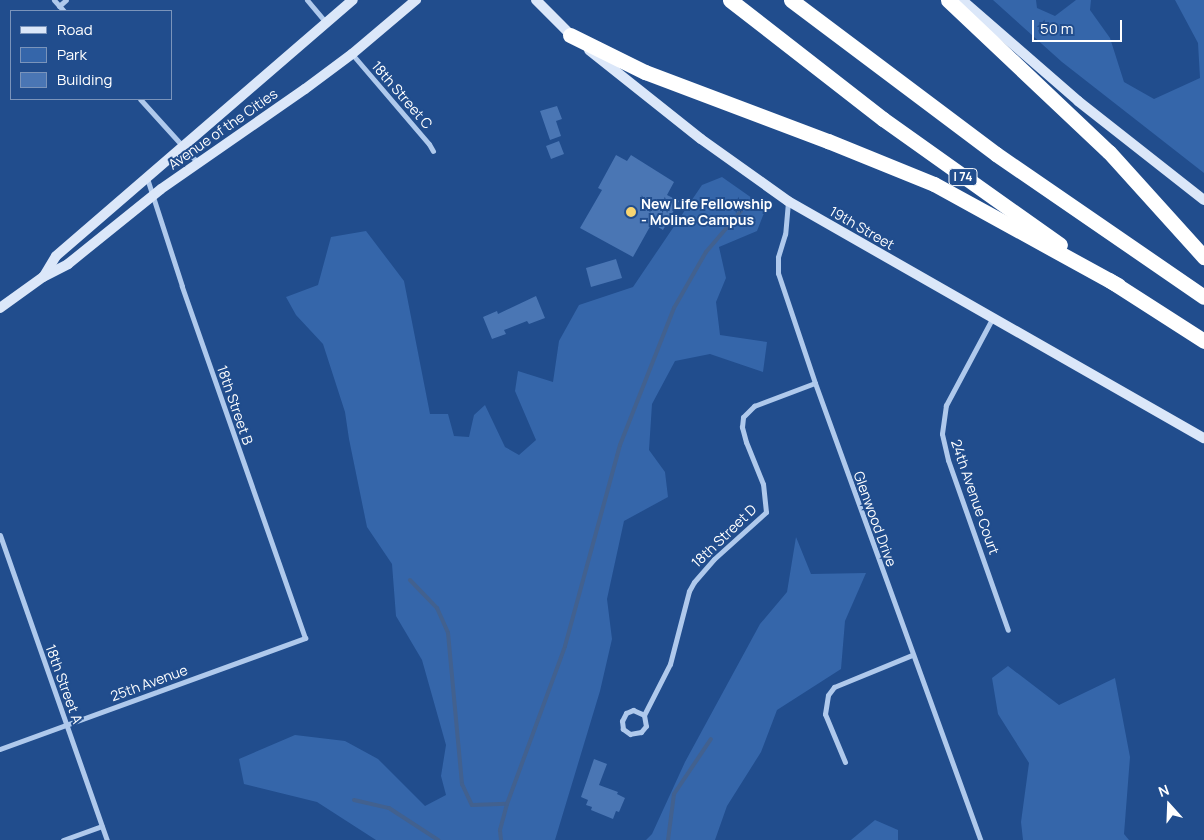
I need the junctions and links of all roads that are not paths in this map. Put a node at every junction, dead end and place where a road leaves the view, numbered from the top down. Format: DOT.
graph roads {
  1 [pos="54,0"];
  2 [pos="66,0"];
  3 [pos="307,0"];
  4 [pos="353,0"];
  5 [pos="416,0"];
  6 [pos="536,0"];
  7 [pos="730,0"];
  8 [pos="791,0"];
  9 [pos="948,0"];
  10 [pos="962,0"];
  11 [pos="60,6"];
  12 [pos="63,10"];
  13 [pos="327,23"];
  14 [pos="570,35"];
  15 [pos="352,54"];
  16 [pos="141,100"];
  17 [pos="184,148"];
  18 [pos="433,152"];
  19 [pos="198,163"];
  20 [pos="147,178"];
  21 [pos="153,195"];
  22 [pos="1204,200"];
  23 [pos="788,201"];
  24 [pos="1204,257"];
  25 [pos="43,277"];
  26 [pos="1118,285"];
  27 [pos="1204,297"];
  28 [pos="0,308"];
  29 [pos="992,319"];
  30 [pos="1204,341"];
  31 [pos="815,383"];
  32 [pos="1204,438"];
  33 [pos="0,535"];
  34 [pos="1008,630"];
  35 [pos="305,638"];
  36 [pos="912,655"];
  37 [pos="644,715"];
  38 [pos="67,725"];
  39 [pos="0,749"];
  40 [pos="845,762"];
  41 [pos="102,826"];
  42 [pos="63,840"];
  43 [pos="107,840"];
  44 [pos="980,840"];
  1 -- 11 [label="street"];
  2 -- 11 [label="street"];
  3 -- 13 [label="street"];
  4 -- 13 [label="main road, Avenue of the Cities"];
  5 -- 15 [label="main road, Avenue of the Cities"];
  6 -- 14 [label="main road, 19th Street"];
  7 -- 26 [label="highway, I 74"];
  8 -- 27 [label="highway"];
  9 -- 24 [label="highway"];
  10 -- 22 [label="main road"];
  11 -- 12 [label="street"];
  13 -- 17 [label="main road, Avenue of the Cities"];
  14 -- 23 [label="main road, 19th Street"];
  14 -- 26 [label="highway"];
  15 -- 18 [label="street, 18th Street C"];
  15 -- 19 [label="main road, Avenue of the Cities"];
  16 -- 17 [label="street"];
  17 -- 19 [label="street"];
  17 -- 20 [label="main road, Avenue of the Cities"];
  19 -- 21 [label="main road, Avenue of the Cities"];
  20 -- 21 [label="street, 18th Street B"];
  20 -- 25 [label="main road, Avenue of the Cities"];
  21 -- 25 [label="main road, Avenue of the Cities"];
  21 -- 35 [label="street, 18th Street B"];
  23 -- 29 [label="main road, 19th Street"];
  23 -- 31 [label="street, Glenwood Drive"];
  25 -- 28 [label="main road, Avenue of the Cities"];
  26 -- 30 [label="highway, I 74"];
  29 -- 32 [label="main road, 19th Street"];
  29 -- 34 [label="street, 24th Avenue Court"];
  31 -- 36 [label="street, Glenwood Drive"];
  31 -- 37 [label="street, 18th Street D"];
  33 -- 38 [label="street, 18th Street A"];
  35 -- 38 [label="street, 25th Avenue"];
  36 -- 40 [label="street"];
  36 -- 44 [label="street, Glenwood Drive"];
  37 -- 37 [label="street, 18th Street D"];
  38 -- 39 [label="street, 25th Avenue"];
  38 -- 41 [label="street, 18th Street A"];
  41 -- 42 [label="street"];
  41 -- 43 [label="street, 18th Street A"];
}
